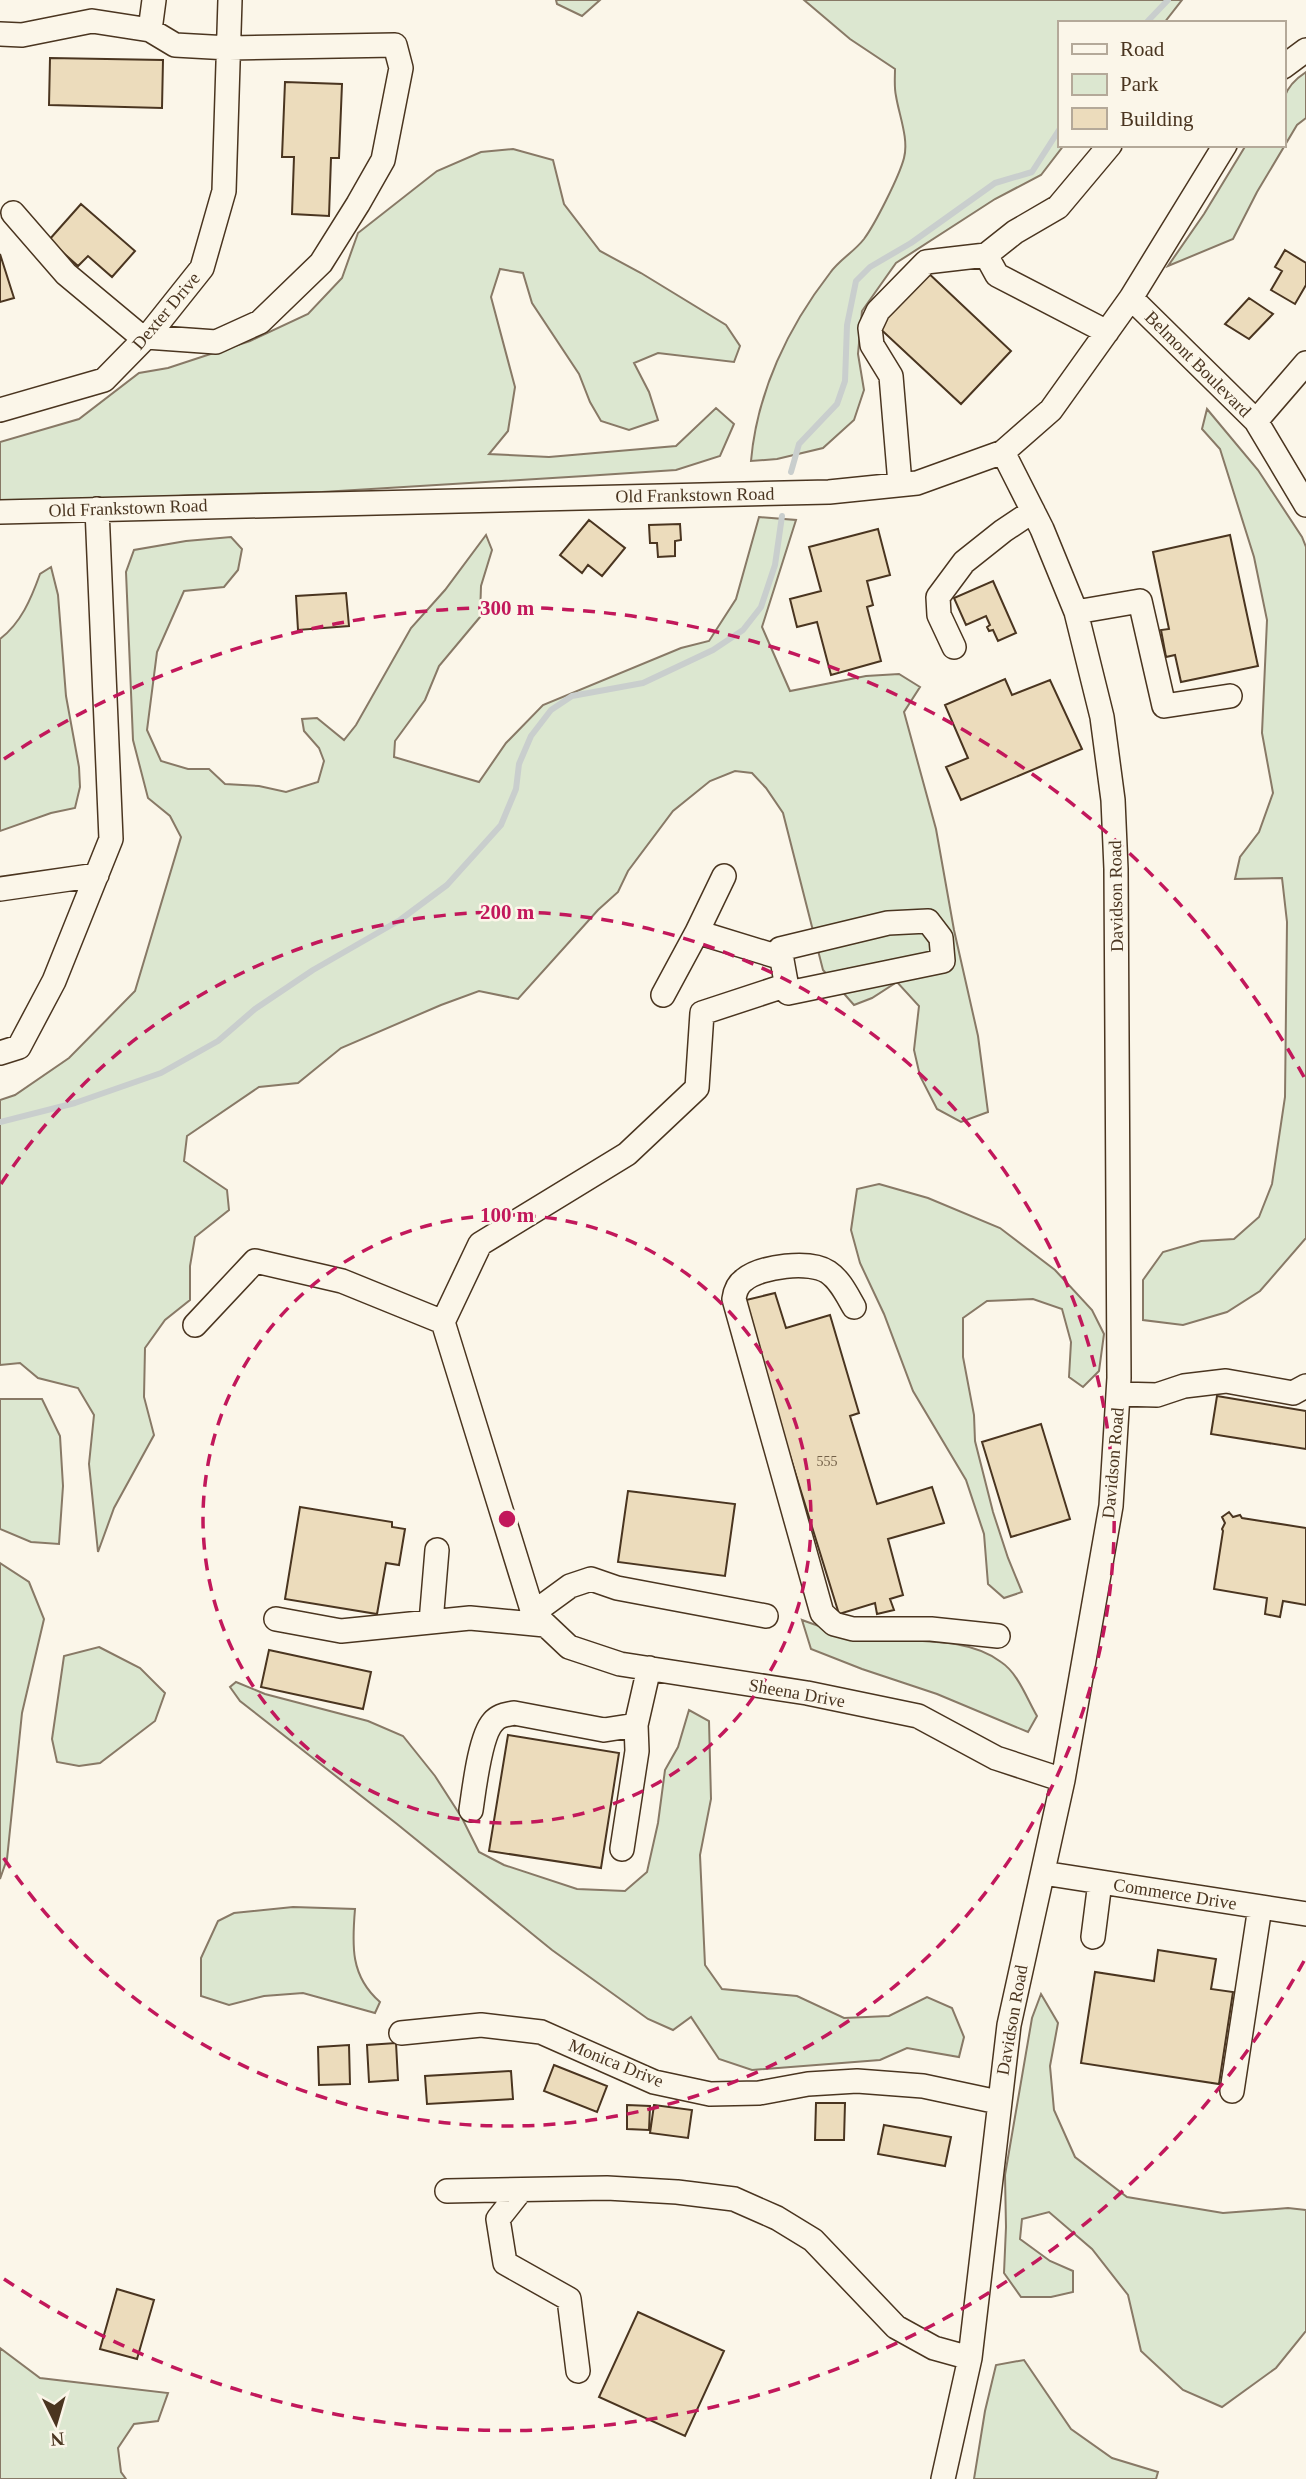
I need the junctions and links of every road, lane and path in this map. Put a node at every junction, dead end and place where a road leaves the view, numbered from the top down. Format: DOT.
graph roads {
  1 [pos="154,0"];
  2 [pos="230,0"];
  3 [pos="150,30"];
  4 [pos="0,34"];
  5 [pos="229,48"];
  6 [pos="1306,50"];
  7 [pos="1285,66"];
  8 [pos="1108,147"];
  9 [pos="1224,147"];
  10 [pos="13,213"];
  11 [pos="986,255"];
  12 [pos="1131,298"];
  13 [pos="1107,332"];
  14 [pos="145,338"];
  15 [pos="1306,363"];
  16 [pos="0,410"];
  17 [pos="1256,421"];
  18 [pos="1003,452"];
  19 [pos="900,484"];
  20 [pos="1306,505"];
  21 [pos="97,509"];
  22 [pos="1033,511"];
  23 [pos="0,512"];
  24 [pos="1076,612"];
  25 [pos="954,647"];
  26 [pos="1230,696"];
  27 [pos="97,875"];
  28 [pos="724,876"];
  29 [pos="0,889"];
  30 [pos="697,932"];
  31 [pos="782,958"];
  32 [pos="787,985"];
  33 [pos="663,995"];
  34 [pos="0,1053"];
  35 [pos="854,1307"];
  36 [pos="443,1322"];
  37 [pos="195,1325"];
  38 [pos="1306,1386"];
  39 [pos="1118,1394"];
  40 [pos="437,1550"];
  41 [pos="766,1616"];
  42 [pos="276,1619"];
  43 [pos="539,1619"];
  44 [pos="431,1622"];
  45 [pos="998,1636"];
  46 [pos="649,1668"];
  47 [pos="636,1726"];
  48 [pos="1063,1780"];
  49 [pos="471,1810"];
  50 [pos="622,1849"];
  51 [pos="1044,1873"];
  52 [pos="1100,1882"];
  53 [pos="1260,1907"];
  54 [pos="1306,1913"];
  55 [pos="1093,1937"];
  56 [pos="401,2033"];
  57 [pos="1231,2091"];
  58 [pos="998,2102"];
  59 [pos="521,2190"];
  60 [pos="447,2191"];
  61 [pos="970,2358"];
  62 [pos="578,2371"];
  63 [pos="943,2479"];
  1 -- 3 [label="street"];
  2 -- 5 [label="street, Dexter Drive"];
  3 -- 4 [label="street"];
  3 -- 5 [label="street"];
  5 -- 14 [label="street, Dexter Drive"];
  5 -- 14 [label="street"];
  6 -- 7 [label="street"];
  8 -- 11 [label="street"];
  9 -- 12 [label="street, Old Frankstown Road"];
  10 -- 14 [label="street"];
  11 -- 13 [label="street"];
  11 -- 19 [label="street"];
  12 -- 13 [label="street, Old Frankstown Road"];
  12 -- 17 [label="street, Belmont Boulevard"];
  13 -- 18 [label="street, Old Frankstown Road"];
  14 -- 16 [label="street, Dexter Drive"];
  15 -- 17 [label="street"];
  17 -- 20 [label="street, Belmont Boulevard"];
  18 -- 19 [label="street, Old Frankstown Road"];
  18 -- 22 [label="street, Davidson Road"];
  19 -- 21 [label="street, Old Frankstown Road"];
  21 -- 23 [label="street, Old Frankstown Road"];
  21 -- 27 [label="street"];
  22 -- 24 [label="street, Davidson Road"];
  22 -- 25 [label="street"];
  24 -- 26 [label="street"];
  24 -- 39 [label="street, Davidson Road"];
  27 -- 29 [label="street"];
  27 -- 34 [label="street"];
  28 -- 30 [label="street"];
  30 -- 31 [label="street"];
  30 -- 33 [label="street"];
  31 -- 32 [label="street"];
  31 -- 32 [label="street"];
  32 -- 36 [label="street"];
  35 -- 45 [label="street"];
  36 -- 37 [label="street"];
  36 -- 43 [label="street"];
  38 -- 39 [label="street"];
  39 -- 48 [label="street, Davidson Road"];
  40 -- 44 [label="street"];
  41 -- 43 [label="street"];
  42 -- 44 [label="street"];
  43 -- 44 [label="street"];
  43 -- 46 [label="street, Sheena Drive"];
  46 -- 47 [label="street"];
  46 -- 48 [label="street, Sheena Drive"];
  47 -- 49 [label="street"];
  47 -- 50 [label="street"];
  48 -- 51 [label="street, Davidson Road"];
  51 -- 52 [label="street, Commerce Drive"];
  51 -- 58 [label="street, Davidson Road"];
  52 -- 53 [label="street, Commerce Drive"];
  52 -- 55 [label="street"];
  53 -- 54 [label="street, Commerce Drive"];
  53 -- 57 [label="street"];
  56 -- 58 [label="street, Monica Drive"];
  58 -- 61 [label="street, Davidson Road"];
  59 -- 60 [label="street"];
  59 -- 61 [label="street"];
  59 -- 62 [label="street"];
  61 -- 63 [label="street, Davidson Road"];
}
